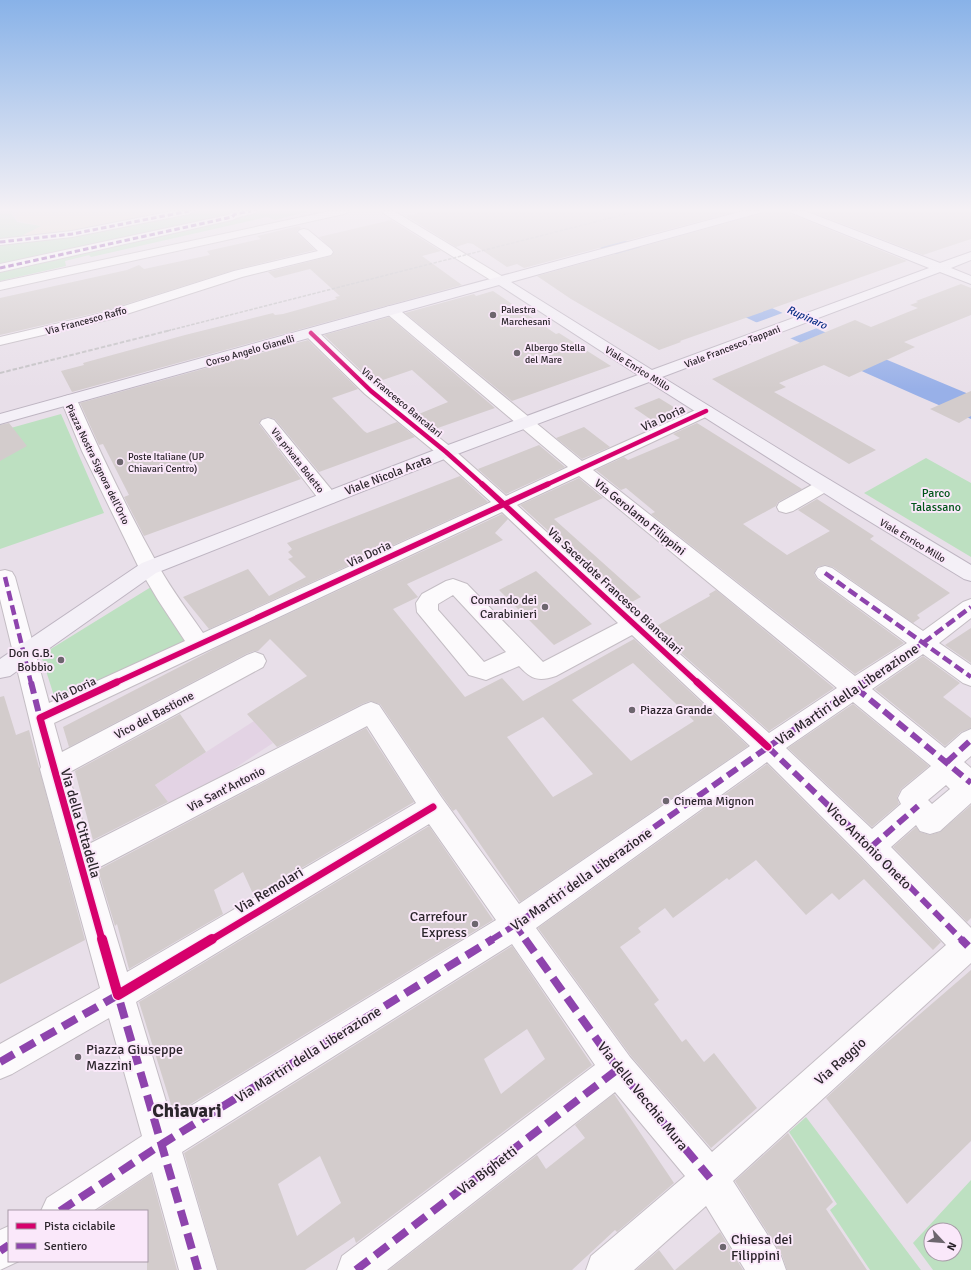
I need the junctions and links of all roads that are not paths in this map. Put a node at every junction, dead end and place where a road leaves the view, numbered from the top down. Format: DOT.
graph roads {
  1 [pos="72,270"];
  2 [pos="253,270"];
  3 [pos="484,270"];
  4 [pos="541,270"];
  5 [pos="934,270"];
  6 [pos="946,270"];
  7 [pos="971,280"];
  8 [pos="501,281"];
  9 [pos="0,286"];
  10 [pos="391,310"];
  11 [pos="311,333"];
  12 [pos="0,341"];
  13 [pos="650,376"];
  14 [pos="68,400"];
  15 [pos="706,411"];
  16 [pos="0,419"];
  17 [pos="525,422"];
  18 [pos="268,423"];
  19 [pos="446,452"];
  20 [pos="580,468"];
  21 [pos="825,485"];
  22 [pos="328,498"];
  23 [pos="504,504"];
  24 [pos="786,507"];
  25 [pos="149,568"];
  26 [pos="825,573"];
  27 [pos="971,574"];
  28 [pos="5,577"];
  29 [pos="971,607"];
  30 [pos="634,624"];
  31 [pos="923,643"];
  32 [pos="200,645"];
  33 [pos="23,654"];
  34 [pos="522,654"];
  35 [pos="255,661"];
  36 [pos="1,671"];
  37 [pos="971,678"];
  38 [pos="856,688"];
  39 [pos="371,712"];
  40 [pos="40,718"];
  41 [pos="971,740"];
  42 [pos="768,747"];
  43 [pos="54,769"];
  44 [pos="959,774"];
  45 [pos="433,806"];
  46 [pos="871,847"];
  47 [pos="80,863"];
  48 [pos="515,925"];
  49 [pos="969,944"];
  50 [pos="118,995"];
  51 [pos="0,1062"];
  52 [pos="618,1069"];
  53 [pos="170,1147"];
  54 [pos="710,1178"];
  55 [pos="62,1210"];
  56 [pos="198,1270"];
  57 [pos="356,1270"];
  58 [pos="605,1270"];
  59 [pos="767,1270"];
  1 -- 9 [label="street"];
  2 -- 12 [label="street, Via Francesco Raffo"];
  3 -- 8 [label="street, Viale Enrico Millo"];
  4 -- 8 [label="main road, Corso Angelo Gianelli"];
  5 -- 13 [label="main road, Viale Francesco Tappani"];
  6 -- 7 [label="main road"];
  8 -- 10 [label="main road, Corso Angelo Gianelli"];
  8 -- 13 [label="main road, Viale Enrico Millo"];
  10 -- 11 [label="main road, Corso Angelo Gianelli"];
  10 -- 17 [label="street, Via Gerolamo Filippini"];
  11 -- 14 [label="main road, Corso Angelo Gianelli"];
  11 -- 19 [label="street, Via Francesco Bancalari"];
  13 -- 15 [label="main road, Viale Enrico Millo"];
  13 -- 17 [label="main road, Viale Nicola Arata"];
  14 -- 16 [label="main road, Piazza Nostra Signora dell'Orto"];
  14 -- 25 [label="street, Piazza Nostra Signora dell'Orto"];
  15 -- 20 [label="street, Via Doria"];
  15 -- 21 [label="main road, Viale Enrico Millo"];
  17 -- 19 [label="main road, Viale Nicola Arata"];
  17 -- 20 [label="street, Via Gerolamo Filippini"];
  18 -- 22 [label="street, Via privata Boletto"];
  19 -- 22 [label="main road, Viale Nicola Arata"];
  19 -- 23 [label="street, Via Sacerdote Francesco Biancalari"];
  20 -- 23 [label="street, Via Doria"];
  20 -- 38 [label="street, Via Gerolamo Filippini"];
  21 -- 24 [label="street"];
  21 -- 27 [label="main road, Viale Enrico Millo"];
  22 -- 25 [label="main road, Viale Nicola Arata"];
  23 -- 30 [label="street, Via Sacerdote Francesco Biancalari"];
  23 -- 32 [label="street, Via Doria"];
  25 -- 32 [label="street, Piazza Nostra Signora dell'Orto"];
  25 -- 33 [label="main road"];
  26 -- 31 [label="street"];
  28 -- 33 [label="street"];
  29 -- 31 [label="street, Via Martiri della Liberazione"];
  30 -- 34 [label="street"];
  30 -- 42 [label="street, Via Sacerdote Francesco Biancalari"];
  31 -- 37 [label="street"];
  31 -- 38 [label="street, Via Martiri della Liberazione"];
  32 -- 40 [label="street, Via Doria"];
  33 -- 36 [label="main road"];
  33 -- 40 [label="street"];
  35 -- 43 [label="street, Vico del Bastione"];
  38 -- 42 [label="street, Via Martiri della Liberazione"];
  38 -- 44 [label="street, Via Gerolamo Filippini"];
  39 -- 45 [label="street, Via delle Vecchie Mura"];
  39 -- 47 [label="street, Via Sant'Antonio"];
  40 -- 43 [label="street, Via della Cittadella"];
  41 -- 44 [label="street"];
  42 -- 46 [label="street, Vico Antonio Oneto"];
  42 -- 48 [label="street, Via Martiri della Liberazione"];
  43 -- 47 [label="street, Via della Cittadella"];
  44 -- 46 [label="street, Via Gerolamo Filippini"];
  45 -- 48 [label="street, Via delle Vecchie Mura"];
  45 -- 50 [label="street, Via Remolari"];
  46 -- 49 [label="street, Vico Antonio Oneto"];
  47 -- 50 [label="street, Via della Cittadella"];
  48 -- 52 [label="street, Via delle Vecchie Mura"];
  48 -- 53 [label="street, Via Martiri della Liberazione"];
  49 -- 54 [label="street, Via Raggio"];
  50 -- 51 [label="street"];
  50 -- 53 [label="street, Via della Cittadella"];
  52 -- 54 [label="street, Via delle Vecchie Mura"];
  52 -- 57 [label="street, Via Bighetti"];
  53 -- 55 [label="street"];
  53 -- 56 [label="street, Via della Cittadella"];
  54 -- 58 [label="street, Via Raggio"];
  54 -- 59 [label="street, Via delle Vecchie Mura"];
}
